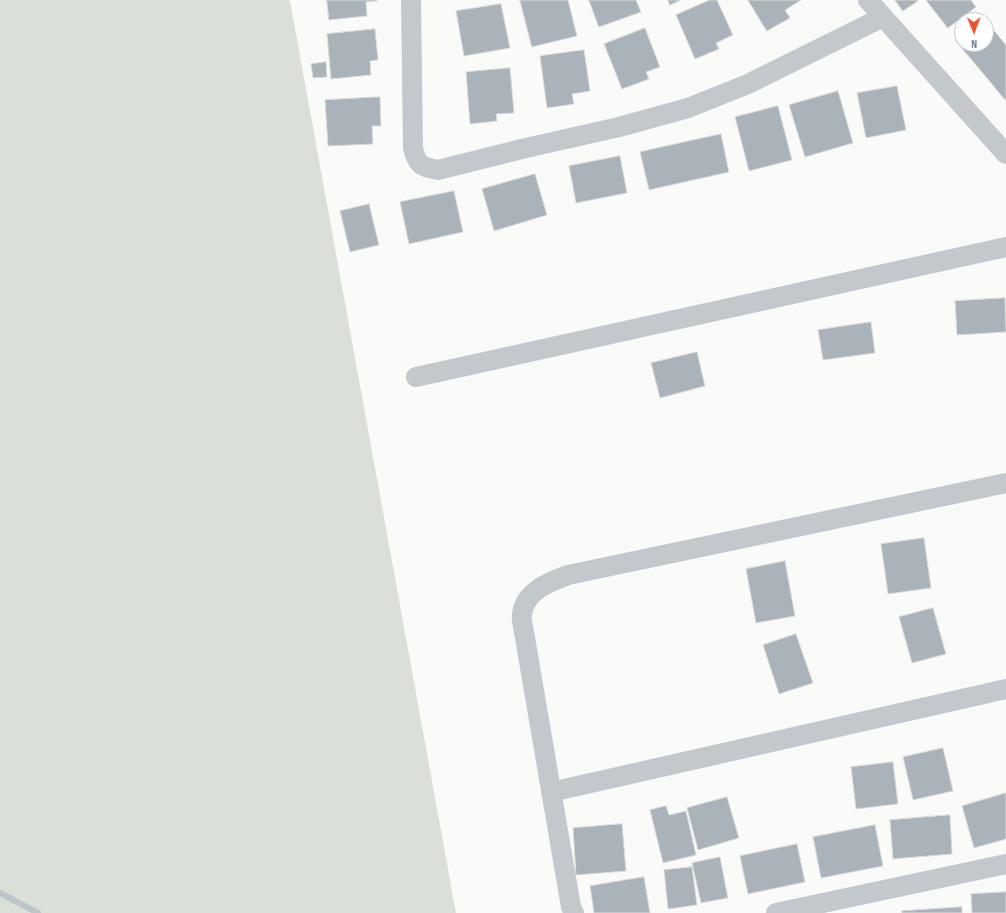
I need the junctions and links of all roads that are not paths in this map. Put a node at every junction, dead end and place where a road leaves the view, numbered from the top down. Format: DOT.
graph roads {
  1 [pos="411,0"];
  2 [pos="868,0"];
  3 [pos="883,17"];
  4 [pos="1006,154"];
  5 [pos="1006,247"];
  6 [pos="416,377"];
  7 [pos="1006,483"];
  8 [pos="1006,689"];
  9 [pos="551,792"];
  10 [pos="1006,864"];
  11 [pos="574,913"];
  12 [pos="776,913"];
  1 -- 3 [label="street"];
  2 -- 3 [label="street"];
  3 -- 4 [label="street"];
  5 -- 6 [label="street"];
  7 -- 9 [label="street"];
  8 -- 9 [label="street"];
  9 -- 11 [label="street"];
  10 -- 12 [label="street"];
}
